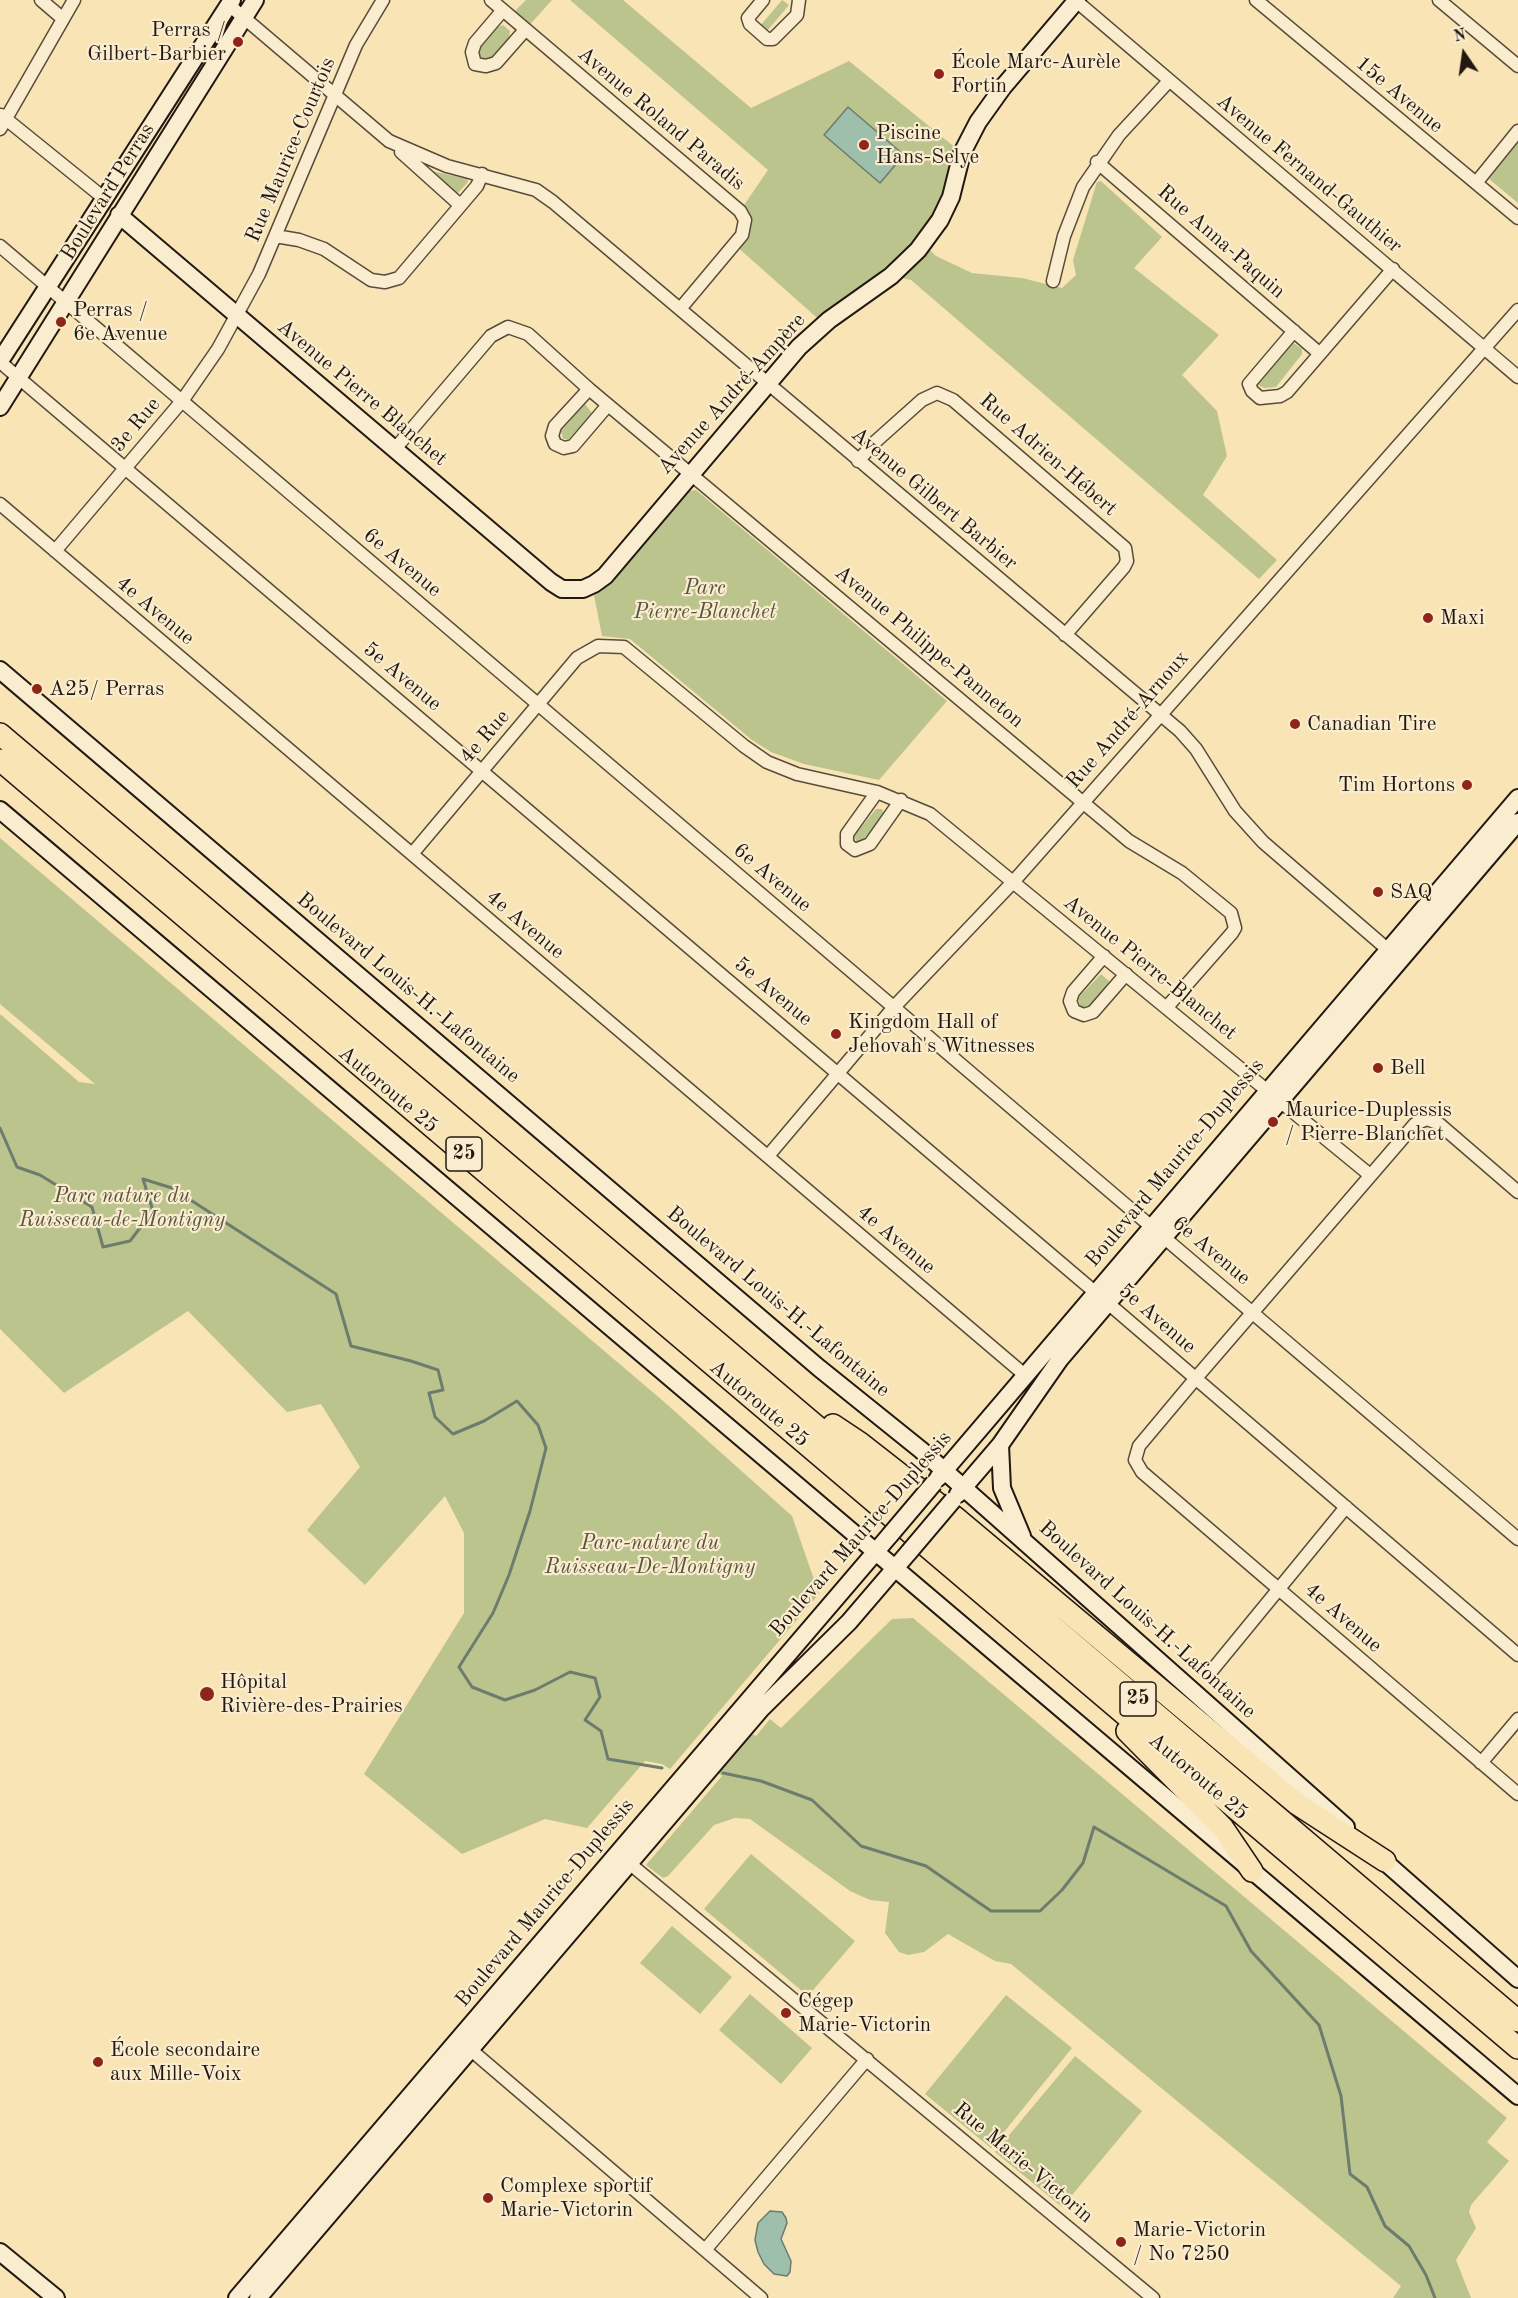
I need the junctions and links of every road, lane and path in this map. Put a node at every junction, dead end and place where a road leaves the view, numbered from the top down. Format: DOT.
graph roads {
  1 [pos="41,0"];
  2 [pos="74,0"];
  3 [pos="255,0"];
  4 [pos="383,0"];
  5 [pos="492,0"];
  6 [pos="763,0"];
  7 [pos="799,0"];
  8 [pos="1076,0"];
  9 [pos="1256,0"];
  10 [pos="1439,0"];
  11 [pos="230,2"];
  12 [pos="503,10"];
  13 [pos="62,18"];
  14 [pos="243,18"];
  15 [pos="525,30"];
  16 [pos="1518,66"];
  17 [pos="1168,82"];
  18 [pos="335,98"];
  19 [pos="2,120"];
  20 [pos="1518,132"];
  21 [pos="389,141"];
  22 [pos="1097,162"];
  23 [pos="482,174"];
  24 [pos="1476,183"];
  25 [pos="105,199"];
  26 [pos="460,205"];
  27 [pos="119,215"];
  28 [pos="1518,218"];
  29 [pos="275,236"];
  30 [pos="0,246"];
  31 [pos="1393,269"];
  32 [pos="1053,281"];
  33 [pos="46,286"];
  34 [pos="66,303"];
  35 [pos="680,309"];
  36 [pos="1518,310"];
  37 [pos="237,316"];
  38 [pos="1294,331"];
  39 [pos="1485,347"];
  40 [pos="1319,352"];
  41 [pos="0,362"];
  42 [pos="1518,377"];
  43 [pos="20,378"];
  44 [pos="767,384"];
  45 [pos="589,389"];
  46 [pos="182,401"];
  47 [pos="608,405"];
  48 [pos="0,407"];
  49 [pos="394,450"];
  50 [pos="858,460"];
  51 [pos="125,468"];
  52 [pos="692,472"];
  53 [pos="0,504"];
  54 [pos="55,551"];
  55 [pos="583,589"];
  56 [pos="1065,635"];
  57 [pos="590,649"];
  58 [pos="0,670"];
  59 [pos="538,704"];
  60 [pos="1159,714"];
  61 [pos="0,734"];
  62 [pos="0,760"];
  63 [pos="482,770"];
  64 [pos="878,792"];
  65 [pos="1518,798"];
  66 [pos="901,800"];
  67 [pos="1083,802"];
  68 [pos="0,810"];
  69 [pos="1518,822"];
  70 [pos="412,854"];
  71 [pos="1014,881"];
  72 [pos="1104,956"];
  73 [pos="1394,956"];
  74 [pos="1126,974"];
  75 [pos="894,1007"];
  76 [pos="1167,1007"];
  77 [pos="837,1073"];
  78 [pos="1275,1095"];
  79 [pos="768,1156"];
  80 [pos="1370,1175"];
  81 [pos="1518,1192"];
  82 [pos="1158,1232"];
  83 [pos="1095,1292"];
  84 [pos="1108,1303"];
  85 [pos="1253,1312"];
  86 [pos="1026,1376"];
  87 [pos="759,1377"];
  88 [pos="1196,1378"];
  89 [pos="1000,1445"];
  90 [pos="939,1477"];
  91 [pos="959,1494"];
  92 [pos="1346,1507"];
  93 [pos="1518,1539"];
  94 [pos="1023,1540"];
  95 [pos="875,1552"];
  96 [pos="895,1568"];
  97 [pos="1279,1589"];
  98 [pos="1518,1655"];
  99 [pos="1057,1657"];
  100 [pos="1209,1674"];
  101 [pos="1518,1719"];
  102 [pos="1481,1763"];
  103 [pos="1518,1794"];
  104 [pos="624,1858"];
  105 [pos="1385,1861"];
  106 [pos="1252,1871"];
  107 [pos="1518,1979"];
  108 [pos="1518,2021"];
  109 [pos="464,2044"];
  110 [pos="1518,2048"];
  111 [pos="867,2059"];
  112 [pos="1518,2096"];
  113 [pos="705,2250"];
  114 [pos="0,2252"];
  115 [pos="56,2298"];
  116 [pos="237,2298"];
  117 [pos="258,2298"];
  118 [pos="761,2298"];
  119 [pos="1153,2298"];
  1 -- 13 [label="street"];
  2 -- 13 [label="street"];
  3 -- 14 [label="main road, Boulevard Perras"];
  4 -- 18 [label="street, Rue Maurice-Courtois"];
  5 -- 12 [label="street, Avenue Roland Paradis"];
  6 -- 7 [label="street"];
  8 -- 17 [label="street, Avenue Fernand-Gauthier"];
  8 -- 44 [label="main road, Avenue André-Ampère"];
  9 -- 24 [label="street, 15e Avenue"];
  10 -- 16 [label="street"];
  11 -- 14 [label="street, Avenue Gilbert Barbier"];
  11 -- 25 [label="main road, Boulevard Perras"];
  12 -- 15 [label="street, Avenue Roland Paradis"];
  12 -- 15 [label="street"];
  13 -- 19 [label="street"];
  14 -- 18 [label="street, Avenue Gilbert Barbier"];
  14 -- 27 [label="main road, Boulevard Perras"];
  15 -- 35 [label="street, Avenue Roland Paradis"];
  17 -- 22 [label="street"];
  17 -- 31 [label="street, Avenue Fernand-Gauthier"];
  18 -- 21 [label="street, Avenue Gilbert Barbier"];
  18 -- 29 [label="street, Rue Maurice-Courtois"];
  19 -- 25 [label="street"];
  20 -- 24 [label="street"];
  21 -- 23 [label="street, Avenue Gilbert Barbier"];
  21 -- 26 [label="street, Avenue Gilbert Barbier"];
  22 -- 32 [label="street"];
  22 -- 38 [label="street, Rue Anna-Paquin"];
  23 -- 26 [label="street"];
  23 -- 35 [label="street, Avenue Gilbert Barbier"];
  24 -- 28 [label="street, 15e Avenue"];
  25 -- 33 [label="main road, Boulevard Perras"];
  26 -- 29 [label="street"];
  27 -- 34 [label="main road, Boulevard Perras"];
  27 -- 37 [label="main road, Avenue Pierre Blanchet"];
  29 -- 37 [label="street, Rue Maurice-Courtois"];
  30 -- 33 [label="street, 6e Avenue"];
  31 -- 39 [label="street, Avenue Fernand-Gauthier"];
  31 -- 40 [label="street"];
  33 -- 34 [label="street, 6e Avenue"];
  33 -- 41 [label="main road, Boulevard Perras"];
  34 -- 43 [label="main road, Boulevard Perras"];
  34 -- 46 [label="street, 6e Avenue"];
  35 -- 44 [label="street, Avenue Gilbert Barbier"];
  36 -- 39 [label="street, Rue André-Arnoux"];
  37 -- 46 [label="street, 3e Rue"];
  37 -- 49 [label="main road, Avenue Pierre Blanchet"];
  38 -- 40 [label="street, Rue Anna-Paquin"];
  38 -- 40 [label="street"];
  39 -- 42 [label="street, Avenue Fernand-Gauthier"];
  39 -- 60 [label="street, Rue André-Arnoux"];
  41 -- 43 [label="street, 5e Avenue"];
  43 -- 48 [label="main road, Boulevard Perras"];
  43 -- 51 [label="street, 5e Avenue"];
  44 -- 50 [label="street, Avenue Gilbert Barbier"];
  44 -- 52 [label="main road, Avenue André-Ampère"];
  45 -- 47 [label="street, Avenue Philippe-Panneton"];
  45 -- 47 [label="street"];
  45 -- 49 [label="street, Avenue Philippe-Panneton"];
  46 -- 51 [label="street, 3e Rue"];
  46 -- 59 [label="street, 6e Avenue"];
  47 -- 52 [label="street, Avenue Philippe-Panneton"];
  49 -- 55 [label="main road, Avenue Pierre Blanchet"];
  50 -- 56 [label="street, Avenue Gilbert Barbier"];
  50 -- 56 [label="street, Rue Adrien-Hébert"];
  51 -- 54 [label="street, 3e Rue"];
  51 -- 63 [label="street, 5e Avenue"];
  52 -- 55 [label="main road, Avenue André-Ampère"];
  52 -- 67 [label="street, Avenue Philippe-Panneton"];
  53 -- 54 [label="street, 4e Avenue"];
  54 -- 70 [label="street, 4e Avenue"];
  56 -- 60 [label="street, Avenue Gilbert Barbier"];
  57 -- 59 [label="street, 4e Rue"];
  57 -- 64 [label="street, Avenue Pierre-Blanchet"];
  58 -- 90 [label="main road, Boulevard Louis-H.-Lafontaine"];
  59 -- 63 [label="street, 4e Rue"];
  59 -- 75 [label="street, 6e Avenue"];
  60 -- 67 [label="street, Rue André-Arnoux"];
  60 -- 73 [label="street, Avenue Gilbert Barbier"];
  61 -- 87 [label="highway, Autoroute 25 / 25"];
  62 -- 99 [label="highway, Autoroute 25 / 25"];
  63 -- 70 [label="street, 4e Rue"];
  63 -- 77 [label="street, 5e Avenue"];
  64 -- 66 [label="street, Avenue Pierre-Blanchet"];
  64 -- 66 [label="street"];
  65 -- 73 [label="main road, Boulevard Maurice-Duplessis"];
  66 -- 71 [label="street, Avenue Pierre-Blanchet"];
  67 -- 71 [label="street, Rue André-Arnoux"];
  67 -- 76 [label="street, Avenue Philippe-Panneton"];
  68 -- 95 [label="main road"];
  69 -- 73 [label="main road, Boulevard Maurice-Duplessis"];
  70 -- 79 [label="street, 4e Avenue"];
  71 -- 72 [label="street, Avenue Pierre-Blanchet"];
  71 -- 75 [label="street, Rue André-Arnoux"];
  72 -- 74 [label="street, Avenue Pierre-Blanchet"];
  72 -- 74 [label="street"];
  73 -- 78 [label="main road, Boulevard Maurice-Duplessis"];
  74 -- 76 [label="street, Avenue Pierre-Blanchet"];
  75 -- 77 [label="street, Rue André-Arnoux"];
  75 -- 82 [label="street, 6e Avenue"];
  76 -- 78 [label="street, Avenue Pierre-Blanchet"];
  77 -- 79 [label="street, Rue André-Arnoux"];
  77 -- 83 [label="street, 5e Avenue"];
  78 -- 80 [label="street, Avenue Pierre-Blanchet"];
  78 -- 82 [label="main road, Boulevard Maurice-Duplessis"];
  79 -- 86 [label="street, 4e Avenue"];
  80 -- 81 [label="street"];
  80 -- 85 [label="street"];
  82 -- 83 [label="main road, Boulevard Maurice-Duplessis"];
  82 -- 84 [label="main road, Boulevard Maurice-Duplessis"];
  82 -- 85 [label="street, 6e Avenue"];
  83 -- 84 [label="street, 5e Avenue"];
  83 -- 86 [label="main road, Boulevard Maurice-Duplessis"];
  84 -- 88 [label="street, 5e Avenue"];
  84 -- 89 [label="main road, Boulevard Maurice-Duplessis"];
  85 -- 88 [label="street"];
  85 -- 93 [label="street, 6e Avenue"];
  86 -- 90 [label="main road, Boulevard Maurice-Duplessis"];
  87 -- 105 [label="highway"];
  87 -- 108 [label="highway, Autoroute 25 / 25"];
  88 -- 92 [label="street, 5e Avenue"];
  88 -- 97 [label="street, 4e Avenue"];
  89 -- 91 [label="main road, Boulevard Maurice-Duplessis"];
  89 -- 94 [label="main road"];
  90 -- 91 [label="main road, Boulevard Louis-H.-Lafontaine"];
  90 -- 95 [label="main road, Boulevard Maurice-Duplessis, bridge"];
  91 -- 94 [label="main road, Boulevard Louis-H.-Lafontaine"];
  91 -- 96 [label="main road, Boulevard Maurice-Duplessis, bridge"];
  92 -- 97 [label="street"];
  92 -- 98 [label="street, 5e Avenue"];
  94 -- 105 [label="main road, Boulevard Louis-H.-Lafontaine"];
  95 -- 96 [label="main road"];
  95 -- 104 [label="main road, Boulevard Maurice-Duplessis"];
  96 -- 104 [label="main road, Boulevard Maurice-Duplessis"];
  96 -- 106 [label="main road"];
  97 -- 100 [label="street"];
  97 -- 102 [label="street, 4e Avenue"];
  99 -- 106 [label="highway"];
  99 -- 110 [label="highway, Autoroute 25 / 25"];
  101 -- 102 [label="street"];
  102 -- 103 [label="street, 4e Avenue"];
  104 -- 109 [label="main road, Boulevard Maurice-Duplessis"];
  104 -- 111 [label="street, Rue Marie-Victorin"];
  105 -- 107 [label="main road, Boulevard Louis-H.-Lafontaine"];
  106 -- 112 [label="main road"];
  109 -- 113 [label="street"];
  109 -- 116 [label="main road, Boulevard Maurice-Duplessis"];
  109 -- 117 [label="main road, Boulevard Maurice-Duplessis"];
  111 -- 113 [label="street"];
  111 -- 119 [label="street, Rue Marie-Victorin"];
  113 -- 118 [label="street"];
  114 -- 115 [label="main road"];
}
